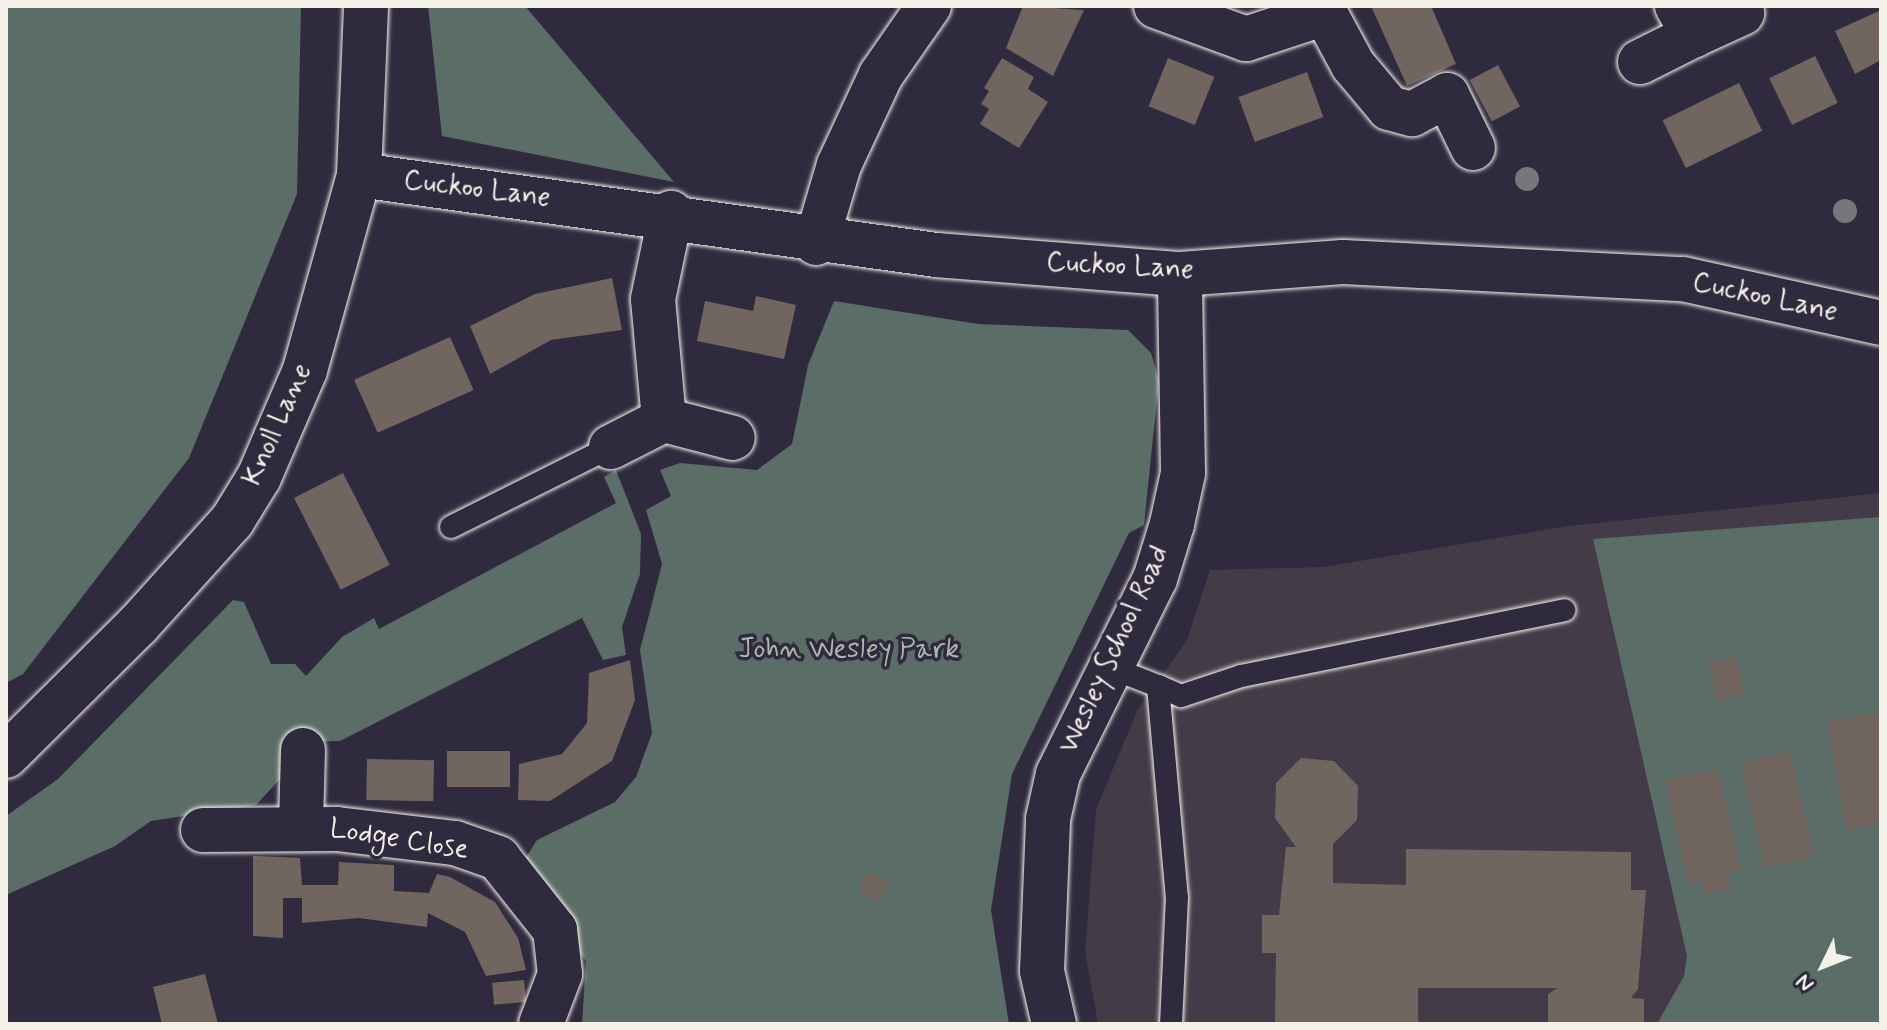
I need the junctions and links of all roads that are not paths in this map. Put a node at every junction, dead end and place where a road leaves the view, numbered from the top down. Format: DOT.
graph roads {
  1 [pos="366,6"];
  2 [pos="929,6"];
  3 [pos="1156,6"];
  4 [pos="1751,9"];
  5 [pos="1323,10"];
  6 [pos="1685,20"];
  7 [pos="1640,62"];
  8 [pos="1473,148"];
  9 [pos="359,175"];
  10 [pos="671,213"];
  11 [pos="816,243"];
  12 [pos="1180,274"];
  13 [pos="1881,323"];
  14 [pos="664,420"];
  15 [pos="733,438"];
  16 [pos="611,447"];
  17 [pos="451,527"];
  18 [pos="1564,610"];
  19 [pos="1109,667"];
  20 [pos="1158,686"];
  21 [pos="303,750"];
  22 [pos="6,756"];
  23 [pos="301,826"];
  24 [pos="203,830"];
  25 [pos="541,1024"];
  26 [pos="1054,1024"];
  27 [pos="1171,1024"];
  1 -- 9 [label="street, Knoll Lane"];
  2 -- 11 [label="street"];
  3 -- 5 [label="street"];
  4 -- 6 [label="street"];
  5 -- 8 [label="street"];
  6 -- 7 [label="street"];
  9 -- 10 [label="street, Cuckoo Lane"];
  9 -- 22 [label="street, Knoll Lane"];
  10 -- 11 [label="street, Cuckoo Lane"];
  10 -- 14 [label="street"];
  11 -- 12 [label="street, Cuckoo Lane"];
  12 -- 13 [label="street, Cuckoo Lane"];
  12 -- 19 [label="street, Wesley School Road"];
  14 -- 15 [label="street"];
  14 -- 16 [label="street"];
  16 -- 17 [label="lane"];
  18 -- 20 [label="lane"];
  19 -- 20 [label="lane"];
  19 -- 26 [label="street, Wesley School Road"];
  20 -- 27 [label="lane"];
  21 -- 23 [label="street, Lodge Close"];
  23 -- 24 [label="street, Lodge Close"];
  23 -- 25 [label="street, Lodge Close"];
}
